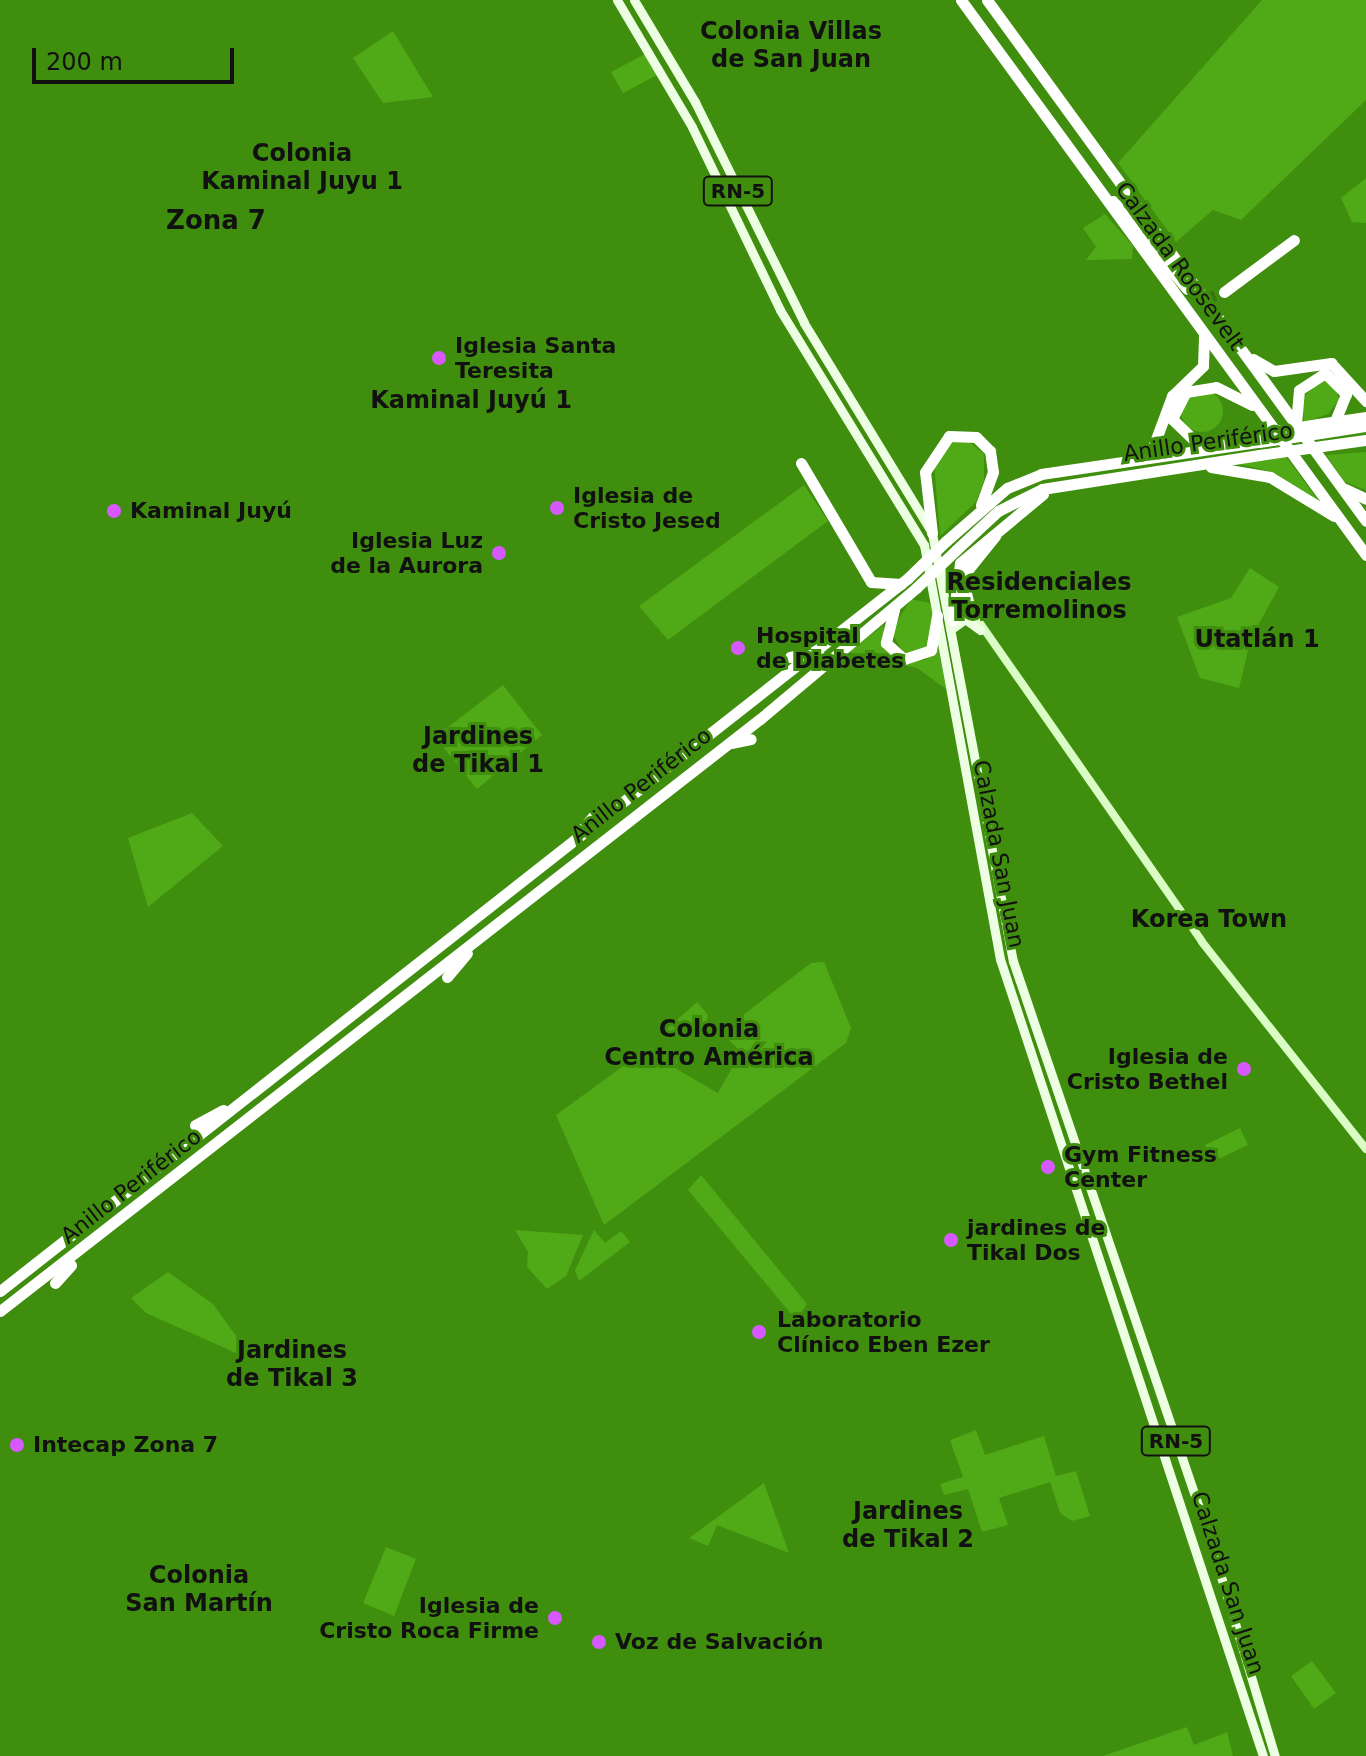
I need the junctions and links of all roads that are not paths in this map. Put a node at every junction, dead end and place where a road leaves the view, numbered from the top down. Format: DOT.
graph roads {
  1 [pos="617,0"];
  2 [pos="634,0"];
  3 [pos="961,0"];
  4 [pos="987,0"];
  5 [pos="1103,194"];
  6 [pos="1294,240"];
  7 [pos="1187,289"];
  8 [pos="1224,292"];
  9 [pos="1204,333"];
  10 [pos="1240,347"];
  11 [pos="1366,401"];
  12 [pos="1366,417"];
  13 [pos="1335,421"];
  14 [pos="1269,422"];
  15 [pos="1296,424"];
  16 [pos="1366,426"];
  17 [pos="1320,434"];
  18 [pos="1258,438"];
  19 [pos="1363,441"];
  20 [pos="1197,443"];
  21 [pos="1152,450"];
  22 [pos="1126,460"];
  23 [pos="801,463"];
  24 [pos="1195,464"];
  25 [pos="1058,485"];
  26 [pos="1341,487"];
  27 [pos="1366,499"];
  28 [pos="977,512"];
  29 [pos="1341,521"];
  30 [pos="1366,521"];
  31 [pos="1000,524"];
  32 [pos="932,533"];
  33 [pos="1366,555"];
  34 [pos="944,573"];
  35 [pos="900,582"];
  36 [pos="952,585"];
  37 [pos="897,604"];
  38 [pos="970,609"];
  39 [pos="937,616"];
  40 [pos="953,624"];
  41 [pos="980,630"];
  42 [pos="822,651"];
  43 [pos="790,657"];
  44 [pos="751,739"];
  45 [pos="726,744"];
  46 [pos="602,806"];
  47 [pos="562,852"];
  48 [pos="483,935"];
  49 [pos="447,977"];
  50 [pos="249,1097"];
  51 [pos="195,1125"];
  52 [pos="1366,1149"];
  53 [pos="82,1252"];
  54 [pos="55,1283"];
  55 [pos="0,1291"];
  56 [pos="0,1311"];
  57 [pos="1263,1756"];
  58 [pos="1275,1756"];
  1 -- 39 [label="main road, Calzada San Juan / RN-5"];
  2 -- 32 [label="main road, Calzada San Juan / RN-5"];
  3 -- 5 [label="highway, Calzada Roosevelt"];
  4 -- 10 [label="highway, Calzada Roosevelt"];
  5 -- 7 [label="highway"];
  5 -- 9 [label="highway, Calzada Roosevelt"];
  6 -- 8 [label="highway"];
  9 -- 14 [label="highway, Calzada Roosevelt"];
  9 -- 21 [label="highway"];
  10 -- 11 [label="highway"];
  10 -- 15 [label="highway, Calzada Roosevelt"];
  12 -- 13 [label="highway"];
  13 -- 15 [label="highway"];
  13 -- 17 [label="highway"];
  14 -- 20 [label="highway"];
  14 -- 29 [label="highway, Calzada Roosevelt"];
  15 -- 26 [label="highway, Calzada Roosevelt"];
  16 -- 17 [label="highway, Anillo Periférico"];
  17 -- 18 [label="highway, Anillo Periférico, bridge"];
  17 -- 19 [label="highway, Anillo Periférico"];
  17 -- 24 [label="highway, Anillo Periférico, bridge"];
  18 -- 20 [label="highway"];
  18 -- 22 [label="highway, Anillo Periférico"];
  20 -- 21 [label="highway"];
  21 -- 22 [label="highway"];
  22 -- 28 [label="highway, Anillo Periférico"];
  23 -- 35 [label="highway"];
  24 -- 25 [label="highway, Anillo Periférico"];
  24 -- 29 [label="highway"];
  25 -- 31 [label="highway"];
  25 -- 37 [label="highway, Anillo Periférico, bridge"];
  26 -- 27 [label="highway"];
  26 -- 30 [label="highway, Calzada Roosevelt"];
  28 -- 32 [label="highway"];
  28 -- 35 [label="highway, Anillo Periférico, bridge"];
  29 -- 33 [label="highway, Calzada Roosevelt"];
  31 -- 36 [label="highway"];
  31 -- 38 [label="highway"];
  32 -- 34 [label="main road, Calzada San Juan / RN-5"];
  34 -- 36 [label="main road"];
  34 -- 40 [label="main road, Calzada San Juan / RN-5"];
  35 -- 42 [label="highway, Anillo Periférico"];
  36 -- 38 [label="main road"];
  36 -- 40 [label="highway"];
  37 -- 39 [label="highway"];
  37 -- 45 [label="highway, Anillo Periférico"];
  38 -- 41 [label="main road"];
  39 -- 57 [label="main road, Calzada San Juan / RN-5"];
  40 -- 41 [label="main road"];
  40 -- 58 [label="main road, Calzada San Juan / RN-5"];
  41 -- 52 [label="main road"];
  42 -- 43 [label="highway"];
  42 -- 47 [label="highway, Anillo Periférico"];
  44 -- 45 [label="highway"];
  45 -- 48 [label="highway, Anillo Periférico"];
  46 -- 47 [label="highway"];
  47 -- 50 [label="highway, Anillo Periférico"];
  48 -- 49 [label="highway"];
  48 -- 53 [label="highway, Anillo Periférico"];
  50 -- 51 [label="highway"];
  50 -- 55 [label="highway, Anillo Periférico"];
  53 -- 54 [label="highway"];
  53 -- 56 [label="highway, Anillo Periférico"];
}
